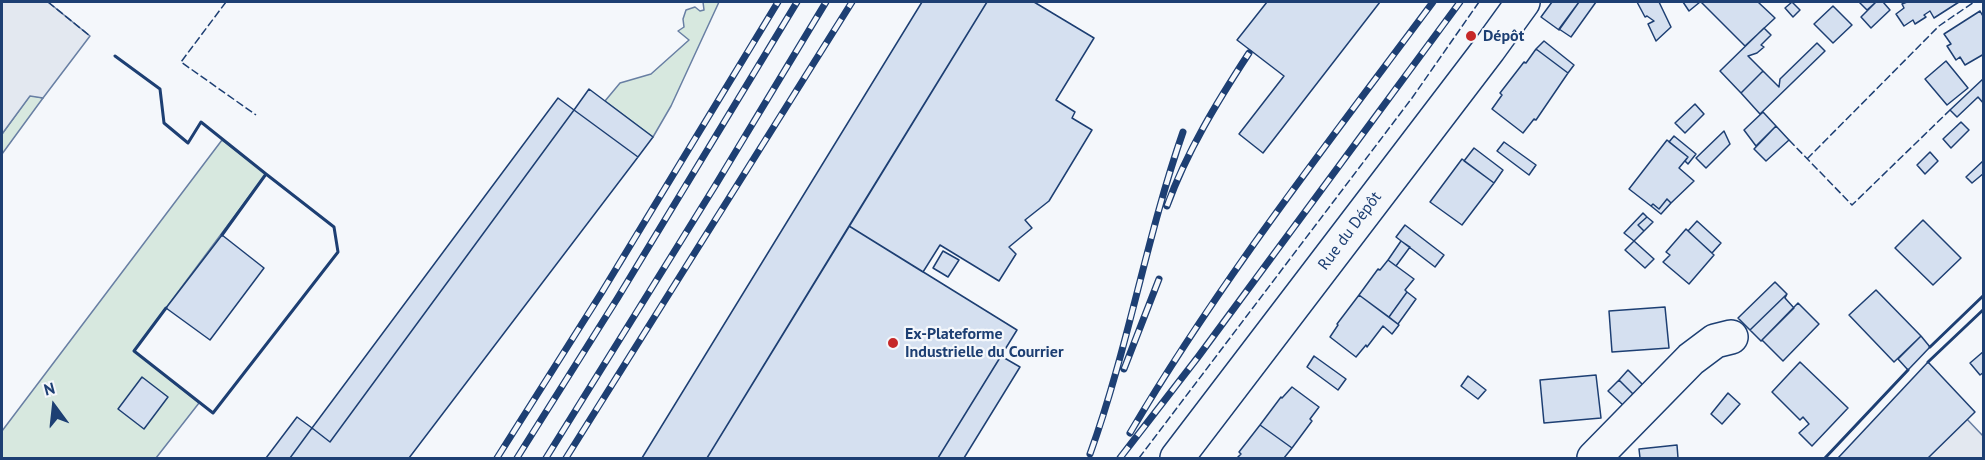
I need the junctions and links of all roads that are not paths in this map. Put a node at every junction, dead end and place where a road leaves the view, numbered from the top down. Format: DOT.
graph roads {
  1 [pos="1523,2"];
  2 [pos="1731,338"];
  3 [pos="1182,456"];
  4 [pos="1594,459"];
  1 -- 3 [label="main road, Rue du Dépôt"];
  2 -- 4 [label="main road"];
}
